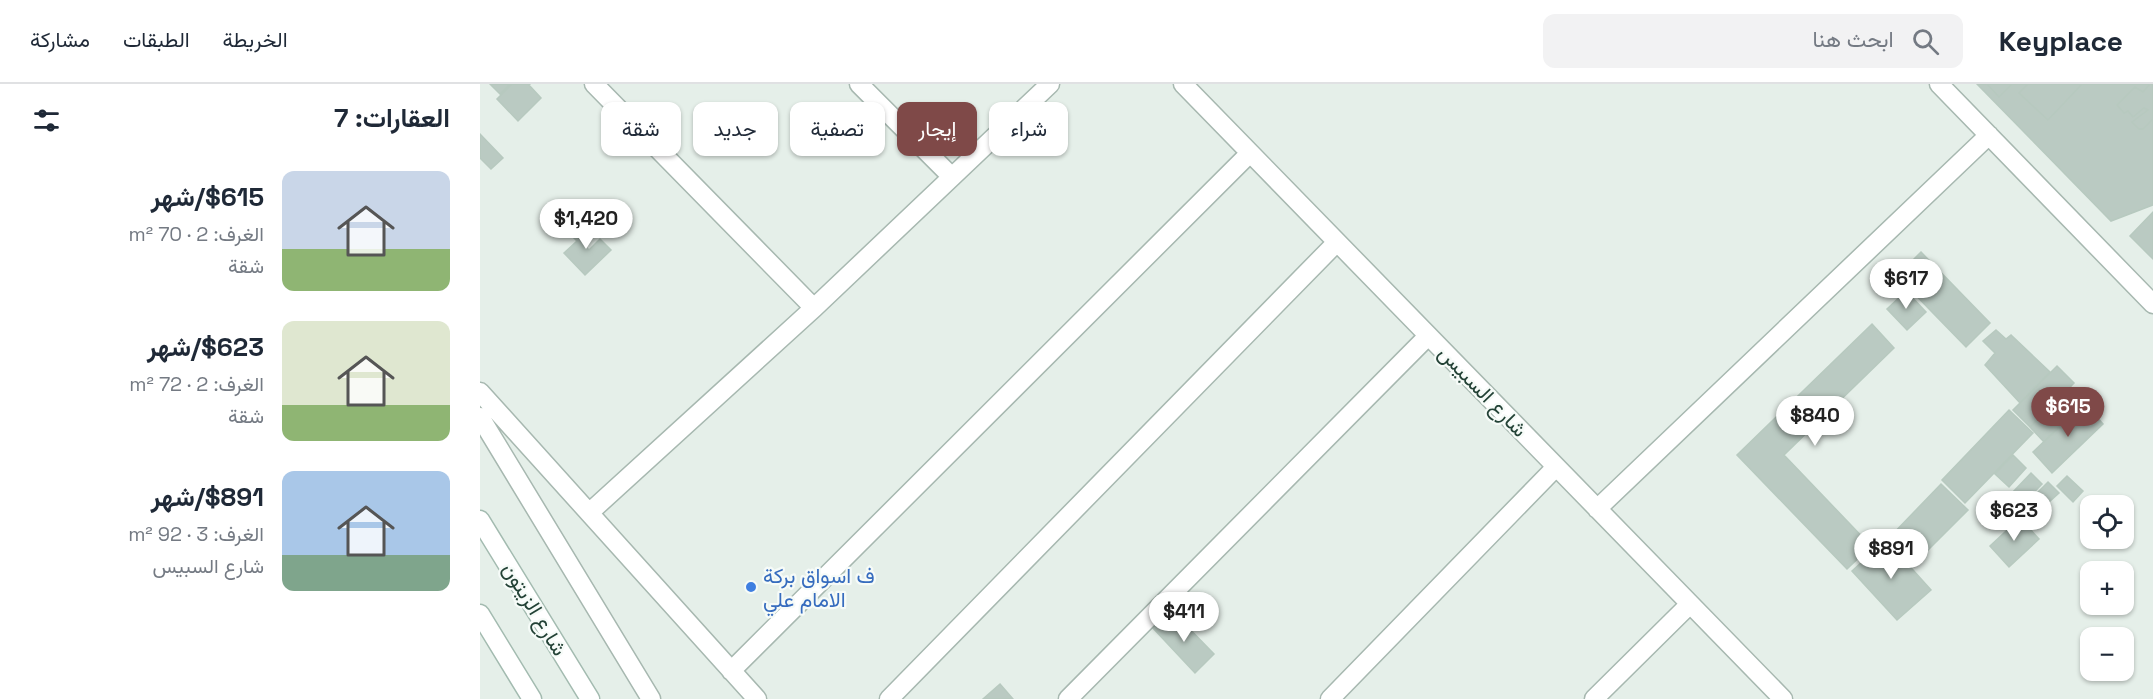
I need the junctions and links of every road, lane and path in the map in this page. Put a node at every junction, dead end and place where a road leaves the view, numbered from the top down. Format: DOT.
graph roads {
  1 [pos="594,84"];
  2 [pos="859,84"];
  3 [pos="1050,84"];
  4 [pos="1183,84"];
  5 [pos="1940,84"];
  6 [pos="1989,135"];
  7 [pos="1250,153"];
  8 [pos="952,177"];
  9 [pos="1337,242"];
  10 [pos="2153,304"];
  11 [pos="814,308"];
  12 [pos="1428,336"];
  13 [pos="480,392"];
  14 [pos="480,417"];
  15 [pos="1556,466"];
  16 [pos="1597,509"];
  17 [pos="589,513"];
  18 [pos="480,519"];
  19 [pos="1690,604"];
  20 [pos="480,614"];
  21 [pos="731,671"];
  22 [pos="532,699"];
  23 [pos="590,699"];
  24 [pos="651,699"];
  25 [pos="757,699"];
  26 [pos="889,699"];
  27 [pos="1068,699"];
  28 [pos="1330,699"];
  29 [pos="1594,699"];
  30 [pos="1783,699"];
  1 -- 11 [label="street"];
  2 -- 8 [label="street"];
  3 -- 8 [label="street"];
  4 -- 7 [label="street, شارع السبيس"];
  5 -- 6 [label="street"];
  6 -- 10 [label="street"];
  6 -- 16 [label="street"];
  7 -- 9 [label="street, شارع السبيس"];
  7 -- 21 [label="street"];
  8 -- 11 [label="street"];
  9 -- 12 [label="street, شارع السبيس"];
  9 -- 26 [label="street"];
  11 -- 17 [label="street"];
  12 -- 15 [label="street, شارع السبيس"];
  12 -- 27 [label="street"];
  13 -- 17 [label="street"];
  14 -- 24 [label="street"];
  15 -- 16 [label="street, شارع السبيس"];
  15 -- 28 [label="street"];
  16 -- 19 [label="street, شارع السبيس"];
  17 -- 21 [label="street"];
  18 -- 23 [label="street, شارع الزيتون"];
  19 -- 29 [label="street"];
  19 -- 30 [label="street, شارع السبيس"];
  20 -- 22 [label="street"];
  21 -- 25 [label="street"];
}
